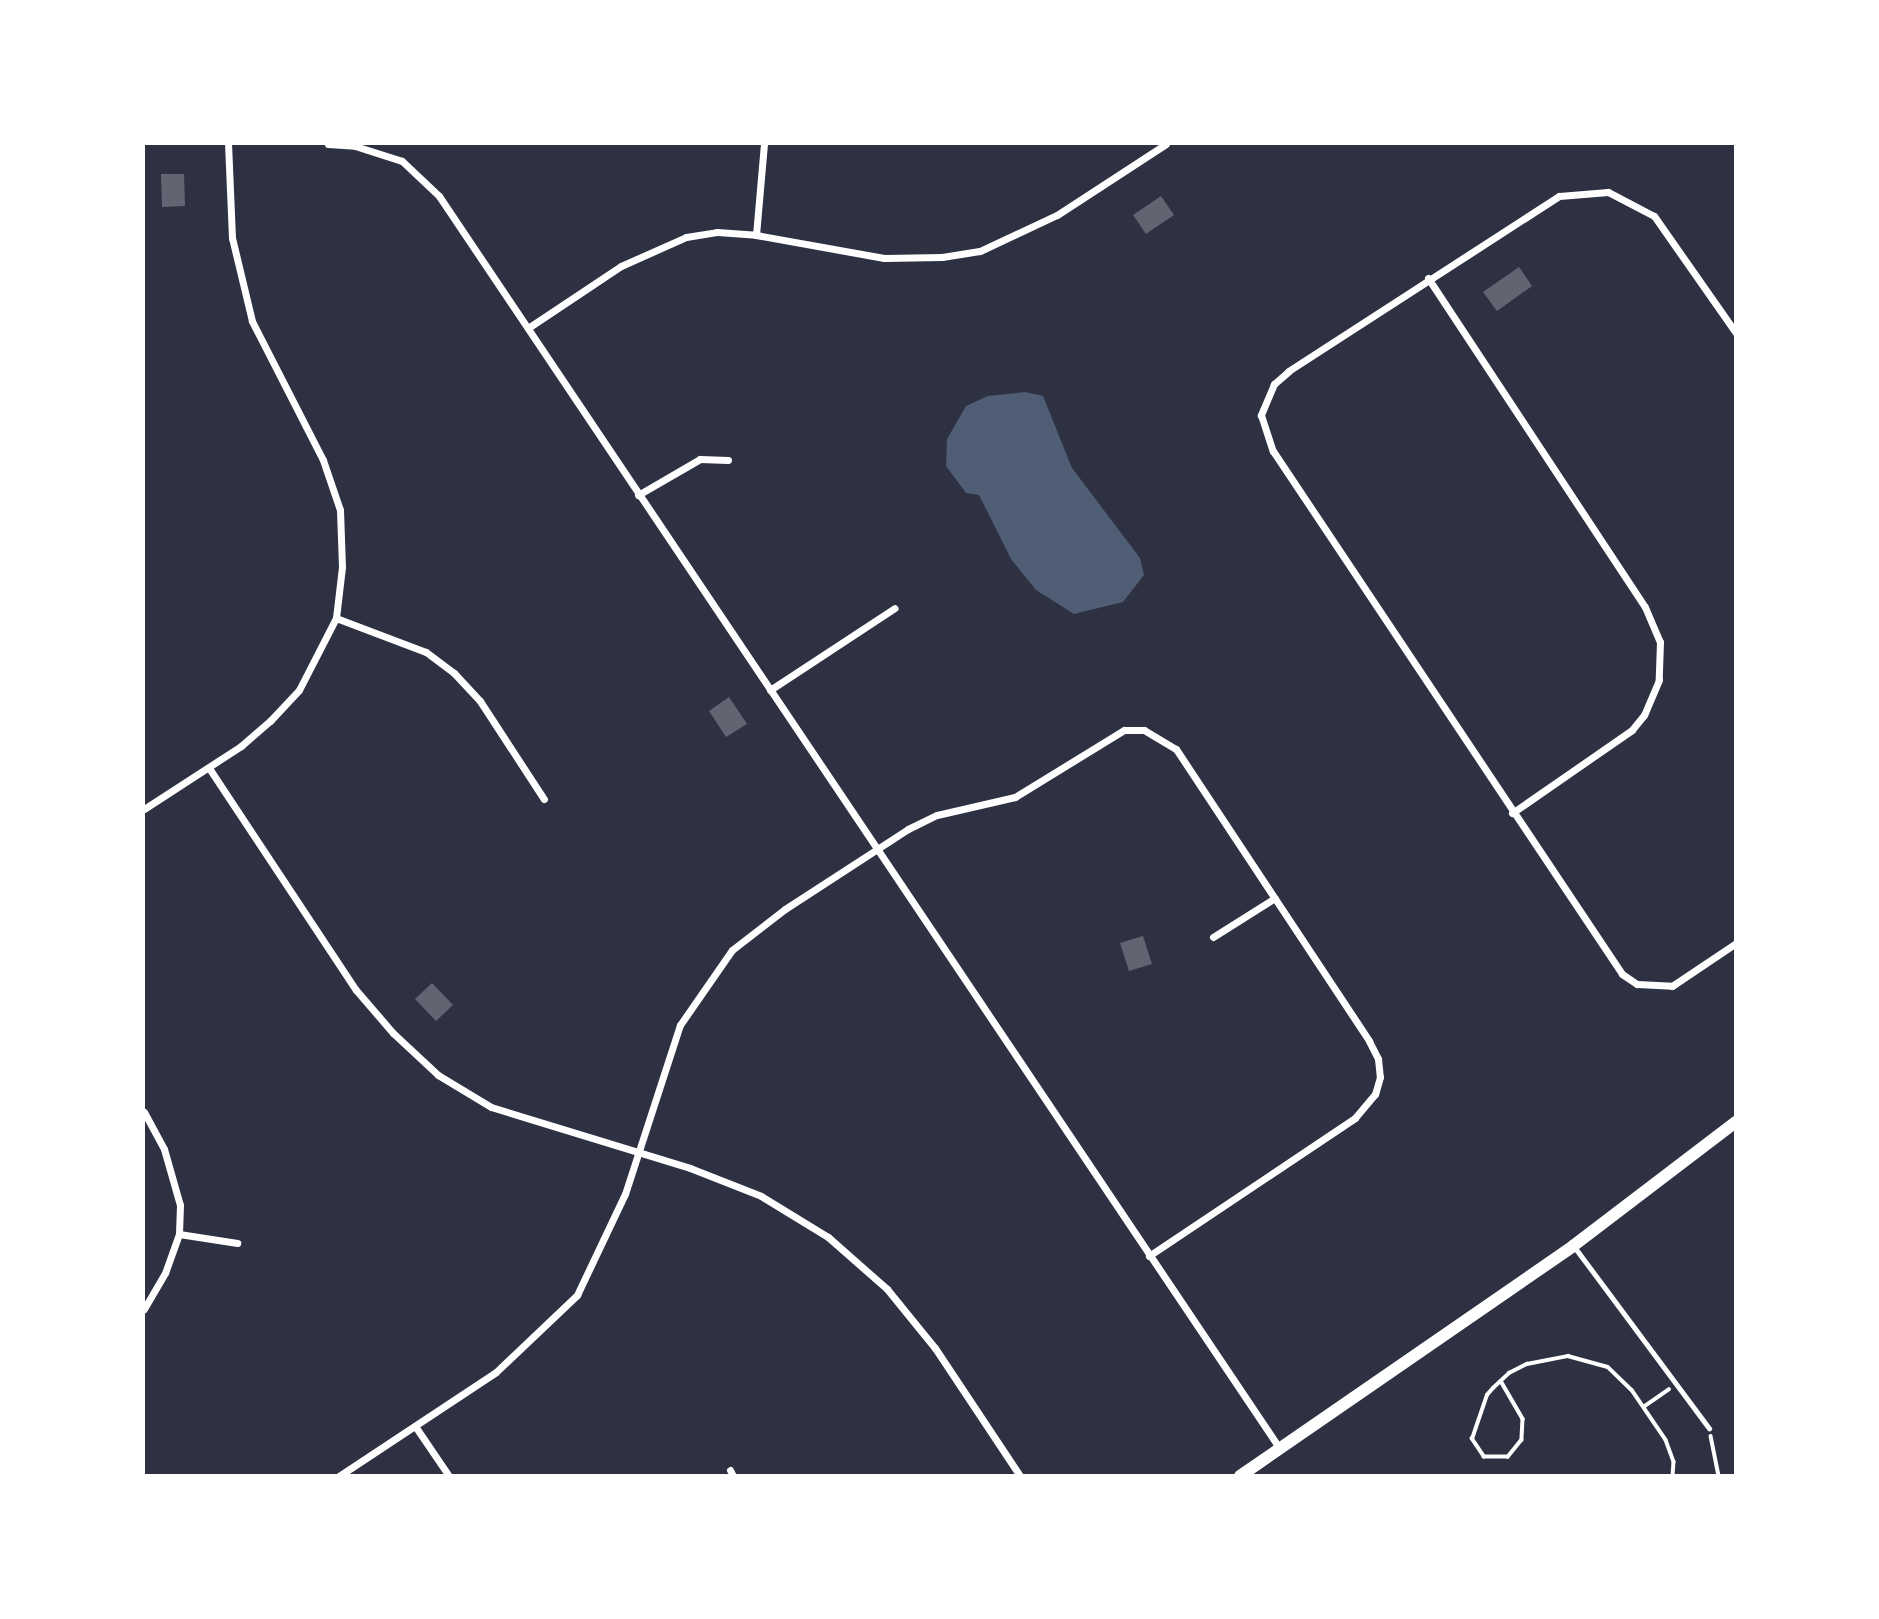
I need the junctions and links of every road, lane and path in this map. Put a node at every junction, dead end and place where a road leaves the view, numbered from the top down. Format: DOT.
graph roads {
  1 [pos="228,144"];
  2 [pos="328,144"];
  3 [pos="764,144"];
  4 [pos="1166,144"];
  5 [pos="756,235"];
  6 [pos="1428,278"];
  7 [pos="528,327"];
  8 [pos="1735,333"];
  9 [pos="728,460"];
  10 [pos="638,495"];
  11 [pos="895,608"];
  12 [pos="337,618"];
  13 [pos="770,690"];
  14 [pos="209,768"];
  15 [pos="544,799"];
  16 [pos="144,809"];
  17 [pos="1512,813"];
  18 [pos="877,849"];
  19 [pos="1275,898"];
  20 [pos="1213,937"];
  21 [pos="1735,943"];
  22 [pos="144,1112"];
  23 [pos="1735,1122"];
  24 [pos="638,1155"];
  25 [pos="179,1234"];
  26 [pos="237,1243"];
  27 [pos="1573,1246"];
  28 [pos="1149,1256"];
  29 [pos="144,1309"];
  30 [pos="1501,1381"];
  31 [pos="1676,1384"];
  32 [pos="1645,1406"];
  33 [pos="415,1426"];
  34 [pos="1709,1428"];
  35 [pos="1280,1449"];
  36 [pos="340,1475"];
  37 [pos="449,1475"];
  38 [pos="1020,1475"];
  39 [pos="1240,1475"];
  40 [pos="1673,1475"];
  41 [pos="1719,1475"];
  1 -- 12 [label="street"];
  2 -- 7 [label="street"];
  3 -- 5 [label="street"];
  4 -- 5 [label="street"];
  5 -- 7 [label="street"];
  6 -- 8 [label="street"];
  6 -- 17 [label="street"];
  6 -- 17 [label="street"];
  7 -- 10 [label="street"];
  9 -- 10 [label="street"];
  10 -- 13 [label="street"];
  11 -- 13 [label="street"];
  12 -- 14 [label="street"];
  12 -- 15 [label="street"];
  13 -- 18 [label="street"];
  14 -- 16 [label="street"];
  14 -- 24 [label="street"];
  17 -- 21 [label="street"];
  18 -- 19 [label="street"];
  18 -- 24 [label="street"];
  18 -- 28 [label="street"];
  19 -- 20 [label="street"];
  19 -- 28 [label="street"];
  22 -- 25 [label="street"];
  23 -- 27 [label="street"];
  24 -- 33 [label="street"];
  24 -- 38 [label="street"];
  25 -- 26 [label="street"];
  25 -- 29 [label="street"];
  27 -- 31 [label="lane"];
  27 -- 35 [label="street"];
  28 -- 35 [label="street"];
  30 -- 30 [label="path"];
  30 -- 32 [label="path"];
  31 -- 32 [label="path"];
  31 -- 34 [label="lane"];
  32 -- 40 [label="path"];
  33 -- 36 [label="street"];
  33 -- 37 [label="street"];
  34 -- 41 [label="path"];
  35 -- 39 [label="street"];
}
